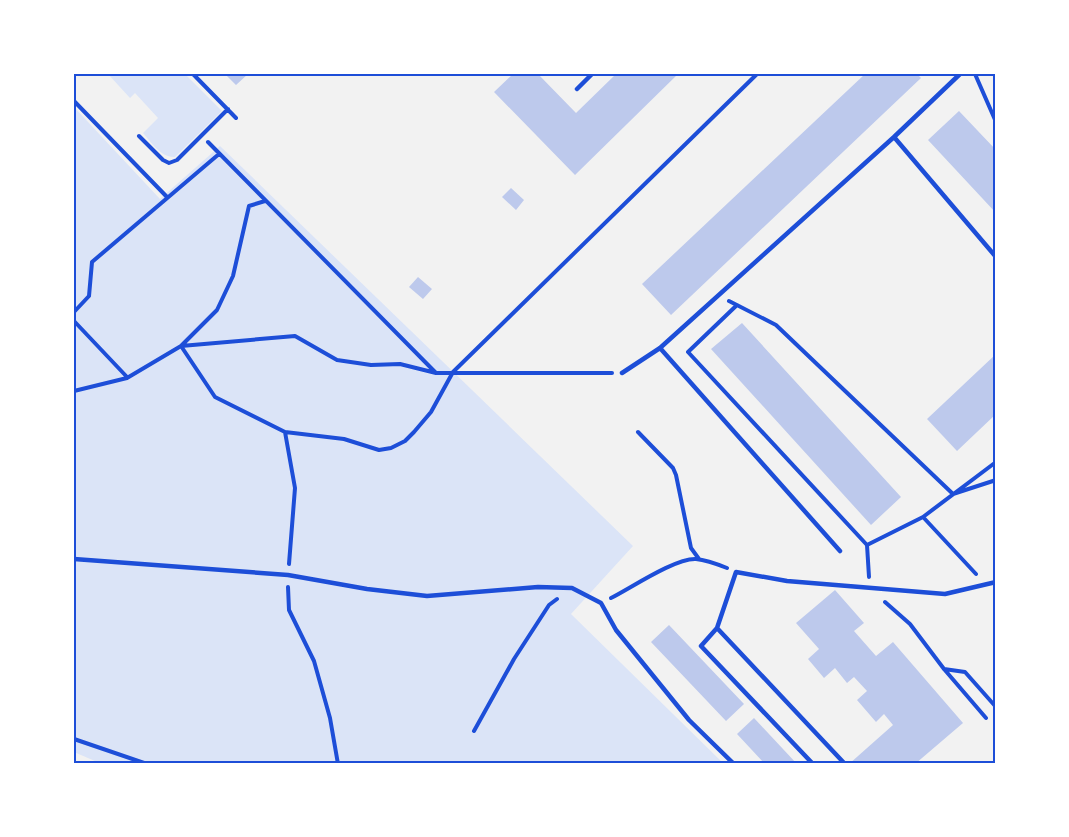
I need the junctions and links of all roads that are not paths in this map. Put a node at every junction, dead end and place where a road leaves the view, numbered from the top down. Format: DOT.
graph roads {
  1 [pos="592,74"];
  2 [pos="960,74"];
  3 [pos="577,89"];
  4 [pos="894,137"];
  5 [pos="996,257"];
  6 [pos="660,348"];
  7 [pos="622,374"];
  8 [pos="840,551"];
  9 [pos="74,559"];
  10 [pos="996,582"];
  11 [pos="717,628"];
  12 [pos="734,764"];
  13 [pos="813,764"];
  14 [pos="845,764"];
  1 -- 3 [label="lane"];
  2 -- 4 [label="lane"];
  4 -- 5 [label="lane"];
  4 -- 6 [label="lane"];
  6 -- 7 [label="lane"];
  6 -- 8 [label="lane"];
  9 -- 12 [label="lane"];
  10 -- 11 [label="lane"];
  11 -- 13 [label="lane"];
  11 -- 14 [label="lane"];
}
